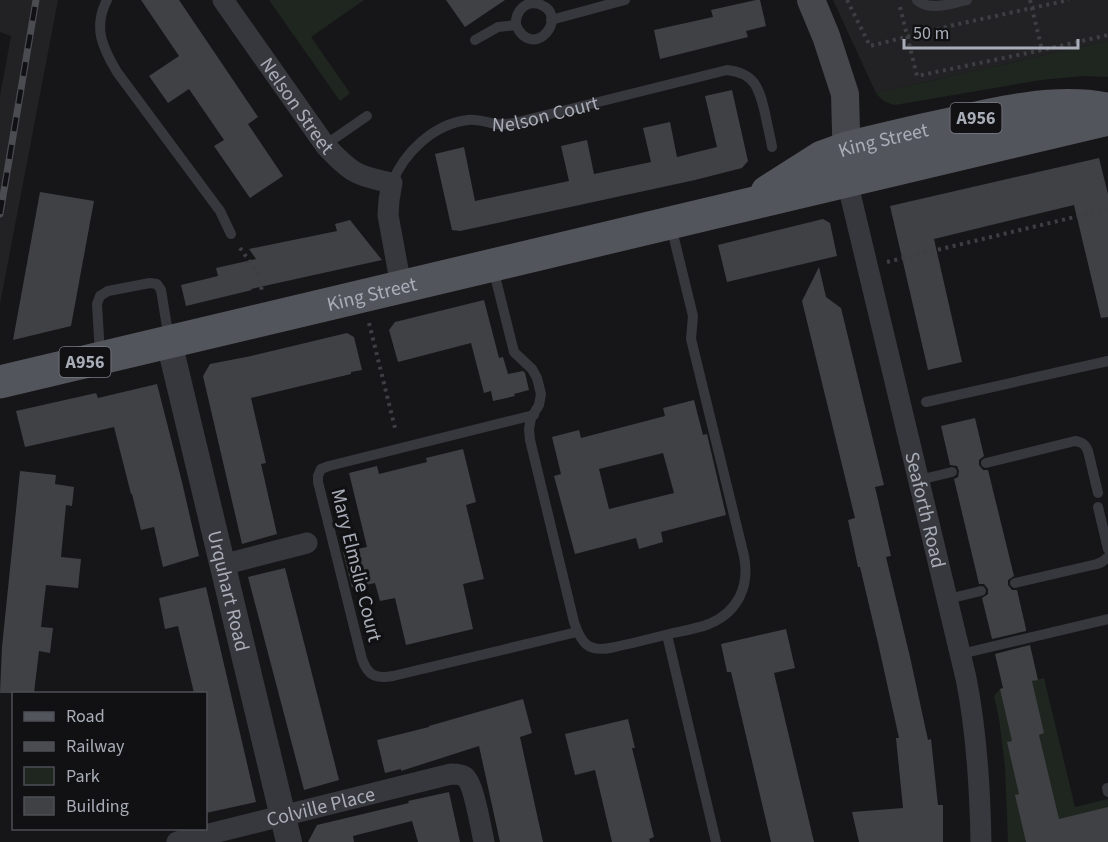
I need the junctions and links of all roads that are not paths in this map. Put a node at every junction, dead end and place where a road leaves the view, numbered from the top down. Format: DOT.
graph roads {
  1 [pos="107,0"];
  2 [pos="223,0"];
  3 [pos="625,0"];
  4 [pos="811,0"];
  5 [pos="917,0"];
  6 [pos="967,0"];
  7 [pos="536,2"];
  8 [pos="551,20"];
  9 [pos="516,25"];
  10 [pos="475,40"];
  11 [pos="1108,109"];
  12 [pos="367,116"];
  13 [pos="1108,119"];
  14 [pos="326,145"];
  15 [pos="772,147"];
  16 [pos="847,148"];
  17 [pos="847,181"];
  18 [pos="392,183"];
  19 [pos="744,205"];
  20 [pos="670,223"];
  21 [pos="231,234"];
  22 [pos="492,265"];
  23 [pos="401,286"];
  24 [pos="169,342"];
  25 [pos="100,358"];
  26 [pos="1108,361"];
  27 [pos="0,382"];
  28 [pos="926,402"];
  29 [pos="534,415"];
  30 [pos="986,463"];
  31 [pos="952,472"];
  32 [pos="919,480"];
  33 [pos="1098,493"];
  34 [pos="1098,507"];
  35 [pos="307,543"];
  36 [pos="1108,549"];
  37 [pos="1108,557"];
  38 [pos="222,565"];
  39 [pos="1015,583"];
  40 [pos="981,591"];
  41 [pos="948,599"];
  42 [pos="1108,619"];
  43 [pos="577,632"];
  44 [pos="667,635"];
  45 [pos="961,654"];
  46 [pos="283,816"];
  47 [pos="177,842"];
  48 [pos="289,842"];
  49 [pos="484,842"];
  50 [pos="716,842"];
  51 [pos="981,842"];
  1 -- 21 [label="lane"];
  2 -- 14 [label="street, Nelson Street"];
  3 -- 8 [label="lane"];
  4 -- 16 [label="main road"];
  5 -- 6 [label="lane"];
  7 -- 8 [label="lane"];
  7 -- 9 [label="lane"];
  8 -- 9 [label="lane"];
  9 -- 10 [label="lane"];
  11 -- 16 [label="main road, King Street / A956"];
  12 -- 14 [label="lane"];
  13 -- 17 [label="main road, King Street / A956"];
  14 -- 18 [label="street, Nelson Street"];
  15 -- 18 [label="lane, Nelson Court"];
  16 -- 17 [label="main road"];
  16 -- 19 [label="main road, King Street / A956"];
  17 -- 19 [label="main road, King Street / A956"];
  17 -- 32 [label="street, Seaforth Road"];
  18 -- 23 [label="street, Nelson Court"];
  19 -- 20 [label="main road, King Street / A956"];
  20 -- 22 [label="main road, King Street / A956"];
  20 -- 44 [label="lane"];
  22 -- 23 [label="main road, King Street / A956"];
  22 -- 29 [label="lane"];
  23 -- 24 [label="main road, King Street / A956"];
  24 -- 25 [label="main road, King Street / A956"];
  24 -- 25 [label="lane"];
  24 -- 38 [label="street, Urquhart Road"];
  25 -- 27 [label="main road, King Street / A956"];
  26 -- 28 [label="lane"];
  29 -- 43 [label="lane"];
  29 -- 43 [label="lane, Mary Elmslie Court"];
  30 -- 33 [label="lane"];
  31 -- 32 [label="lane"];
  32 -- 41 [label="street, Seaforth Road"];
  34 -- 36 [label="lane"];
  35 -- 38 [label="street"];
  37 -- 39 [label="lane"];
  38 -- 46 [label="street, Urquhart Road"];
  40 -- 41 [label="lane"];
  41 -- 45 [label="street, Seaforth Road"];
  42 -- 45 [label="lane"];
  43 -- 44 [label="lane"];
  44 -- 50 [label="lane"];
  45 -- 51 [label="street, Seaforth Road"];
  46 -- 47 [label="street, Colville Place"];
  46 -- 48 [label="street, Urquhart Road"];
  46 -- 49 [label="street, Colville Place"];
}
